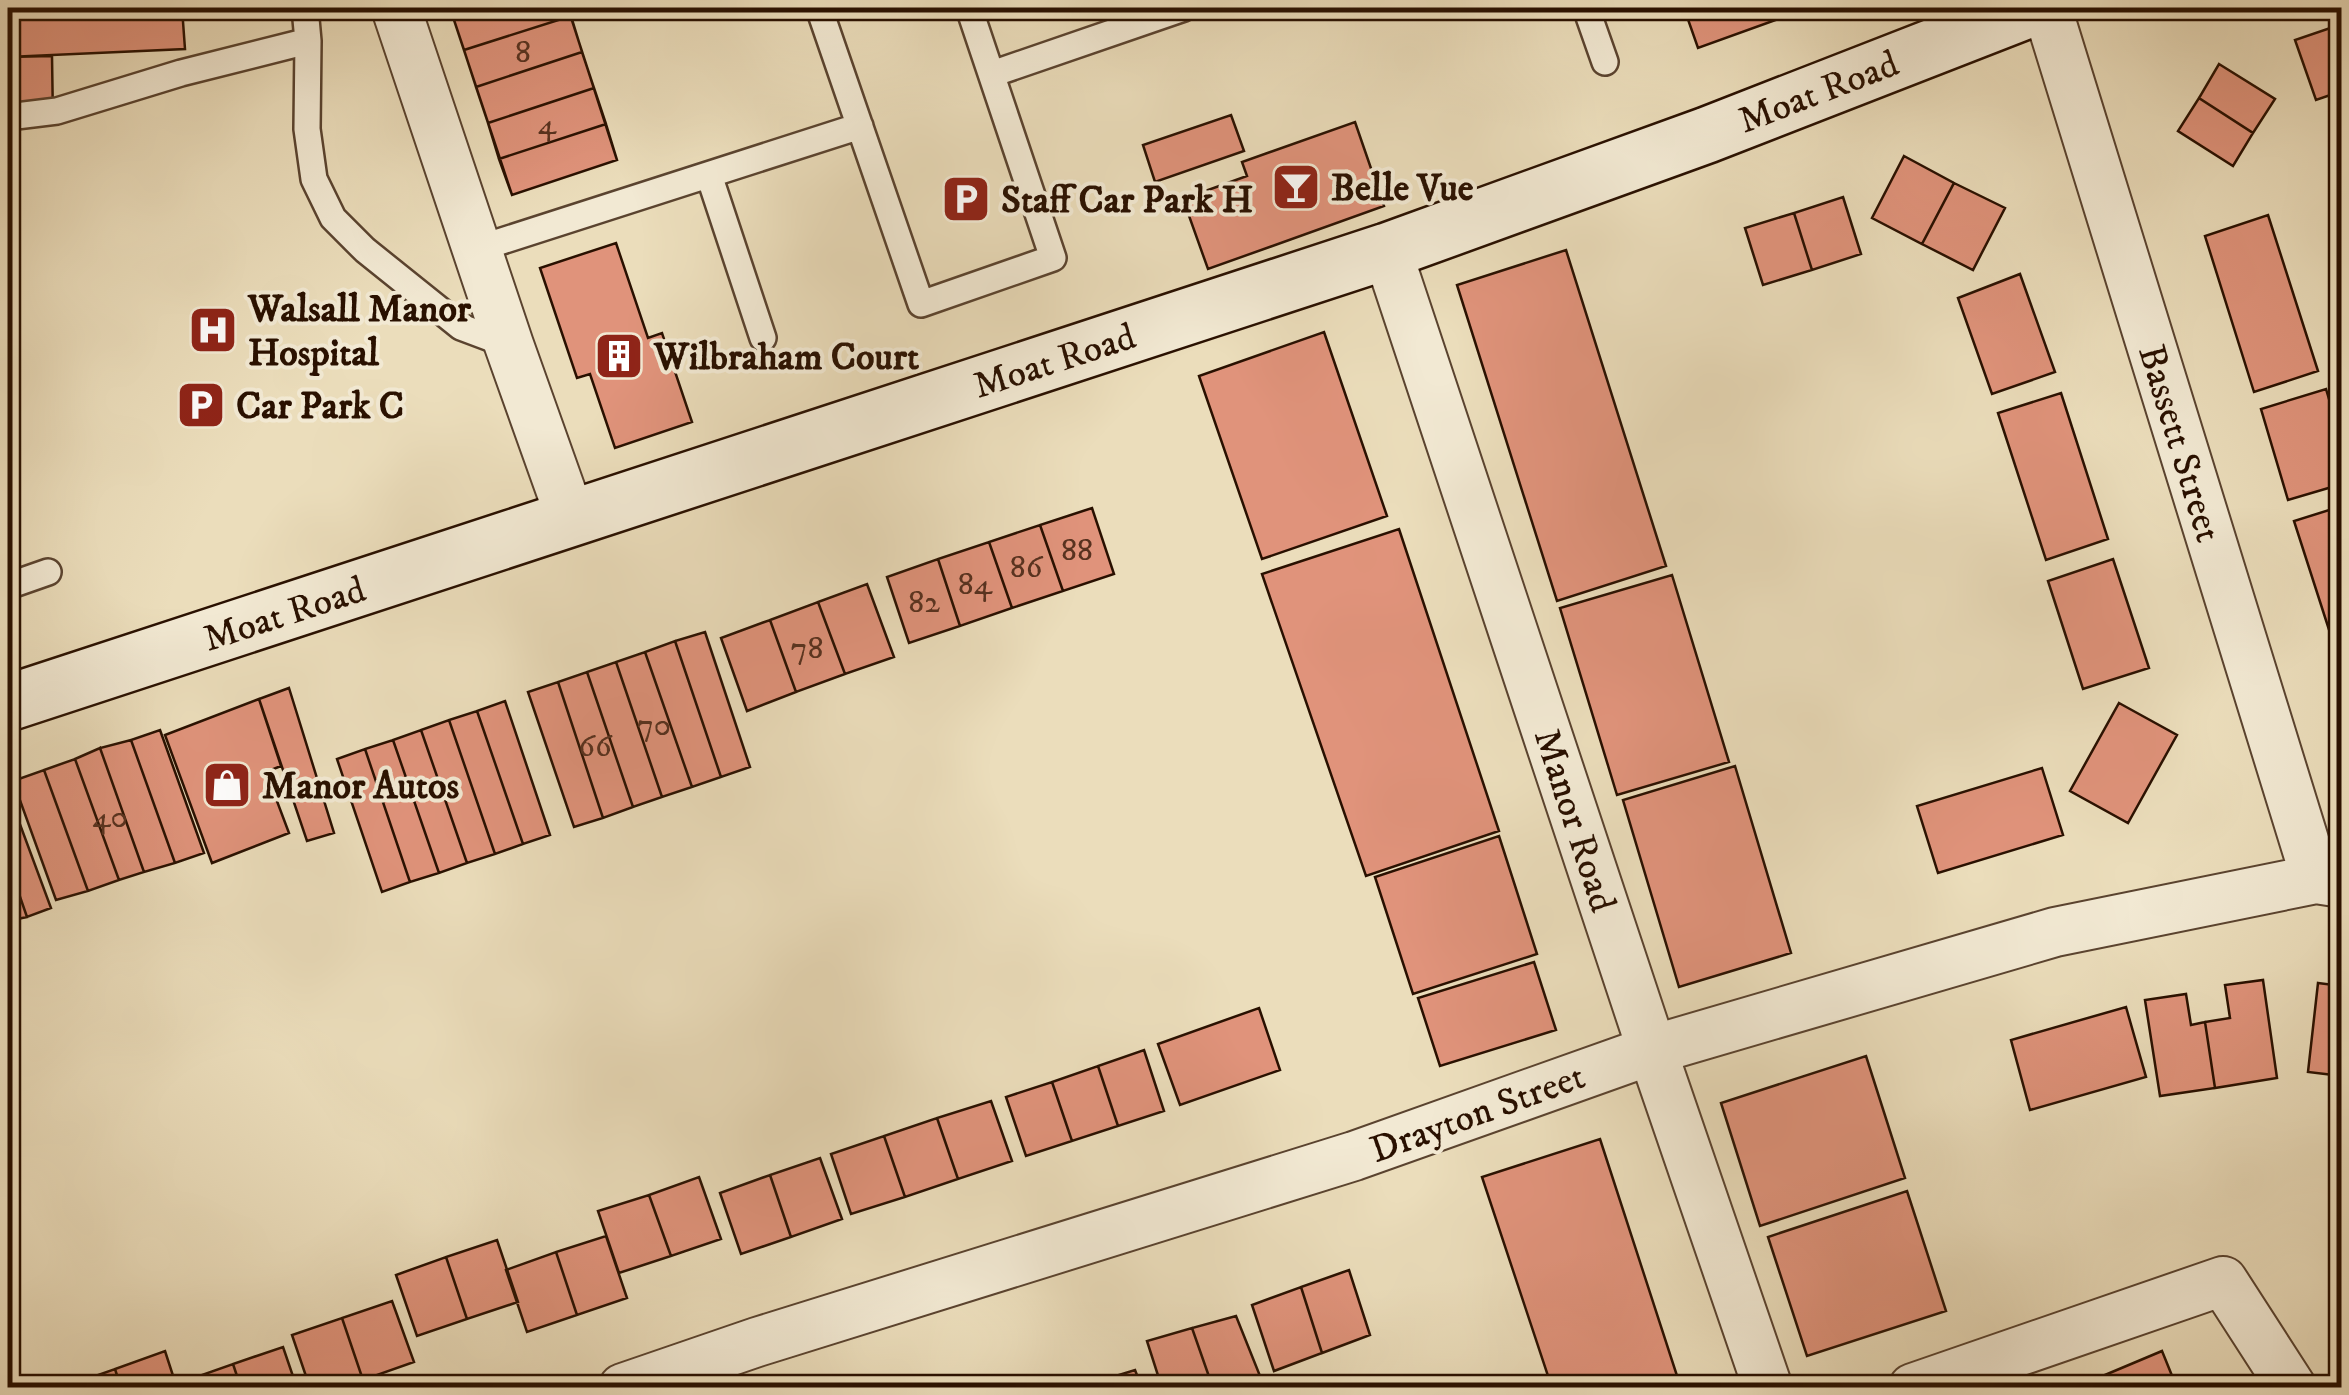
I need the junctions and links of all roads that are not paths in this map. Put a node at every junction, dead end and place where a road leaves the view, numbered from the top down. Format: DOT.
graph roads {
  1 [pos="305,8"];
  2 [pos="396,8"];
  3 [pos="819,8"];
  4 [pos="970,8"];
  5 [pos="1184,8"];
  6 [pos="1586,8"];
  7 [pos="2033,8"];
  8 [pos="2047,8"];
  9 [pos="308,42"];
  10 [pos="1605,62"];
  11 [pos="992,74"];
  12 [pos="8,117"];
  13 [pos="860,126"];
  14 [pos="709,175"];
  15 [pos="477,249"];
  16 [pos="1387,251"];
  17 [pos="763,338"];
  18 [pos="509,344"];
  19 [pos="571,519"];
  20 [pos="48,572"];
  21 [pos="8,586"];
  22 [pos="8,702"];
  23 [pos="2328,881"];
  24 [pos="1652,1050"];
  25 [pos="623,1388"];
  26 [pos="1768,1388"];
  27 [pos="1913,1388"];
  28 [pos="2292,1388"];
  1 -- 9 [label="lane"];
  2 -- 15 [label="street"];
  3 -- 13 [label="lane"];
  4 -- 11 [label="lane"];
  5 -- 11 [label="lane"];
  6 -- 10 [label="lane"];
  7 -- 16 [label="street, Moat Road"];
  8 -- 23 [label="street, Bassett Street"];
  9 -- 12 [label="lane"];
  9 -- 18 [label="lane"];
  11 -- 13 [label="lane"];
  13 -- 14 [label="lane"];
  14 -- 15 [label="lane"];
  14 -- 17 [label="lane"];
  15 -- 18 [label="street"];
  16 -- 19 [label="street, Moat Road"];
  16 -- 24 [label="street, Manor Road"];
  18 -- 19 [label="street"];
  19 -- 22 [label="street, Moat Road"];
  20 -- 21 [label="lane"];
  23 -- 24 [label="street, Drayton Street"];
  24 -- 25 [label="street, Drayton Street"];
  24 -- 26 [label="street, Manor Road"];
  27 -- 28 [label="street"];
}
